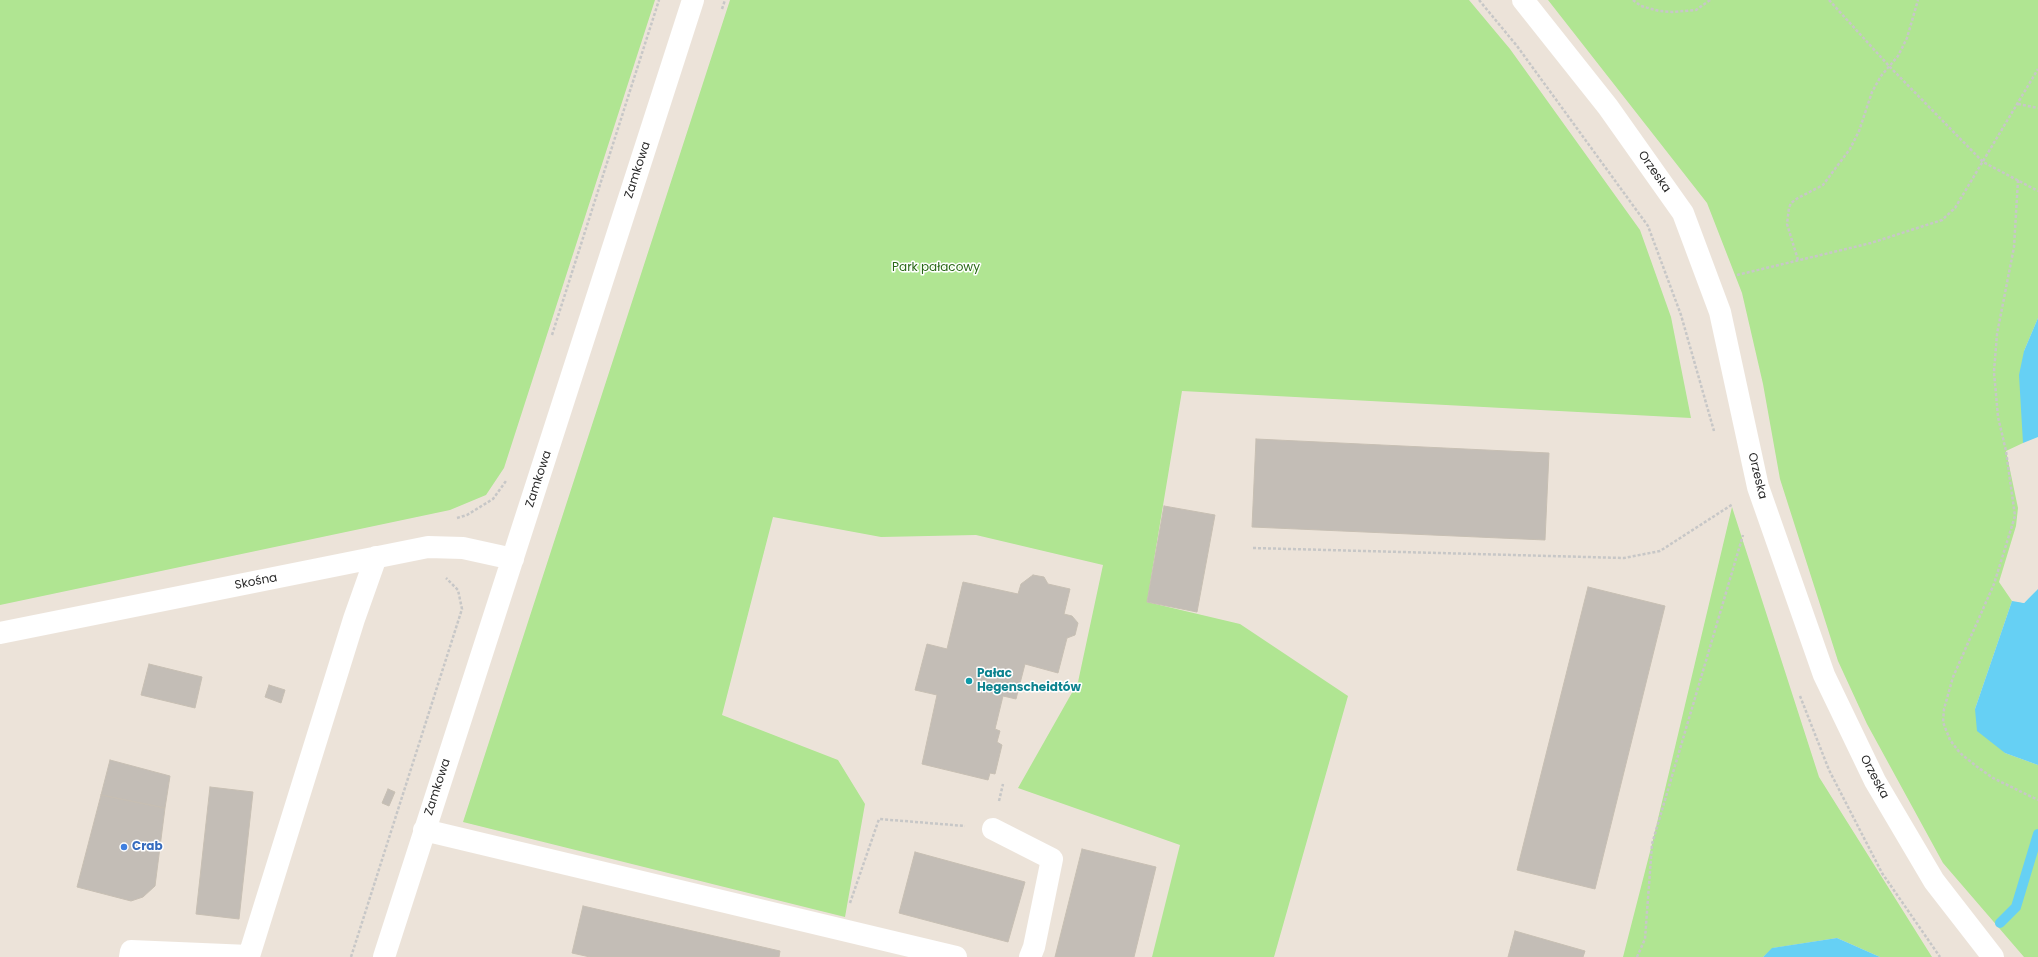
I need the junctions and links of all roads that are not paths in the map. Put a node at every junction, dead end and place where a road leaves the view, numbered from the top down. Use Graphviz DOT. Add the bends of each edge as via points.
graph roads {
  1 [pos="693,0"];
  2 [pos="1523,0"];
  3 [pos="376,557"];
  4 [pos="513,559"];
  5 [pos="0,633"];
  6 [pos="993,829"];
  7 [pos="424,830"];
  8 [pos="130,957"];
  9 [pos="384,957"];
  10 [pos="956,957"];
  11 [pos="1030,957"];
  12 [pos="1993,957"];
  1 -- 4 [label="street, Zamkowa"];
  2 -- 12 [label="street, Orzeska" via="1608,107 1683,213 1720,312 1758,487 1824,675 1875,781 1934,882"];
  3 -- 4 [label="street, Skośna" via="428,547 463,548"];
  3 -- 5 [label="street, Skośna"];
  3 -- 8 [label="street" via="354,619 250,956 131,951"];
  4 -- 7 [label="street, Zamkowa"];
  6 -- 11 [label="street" via="1052,859"];
  7 -- 9 [label="street, Zamkowa"];
  7 -- 10 [label="street"];
}
